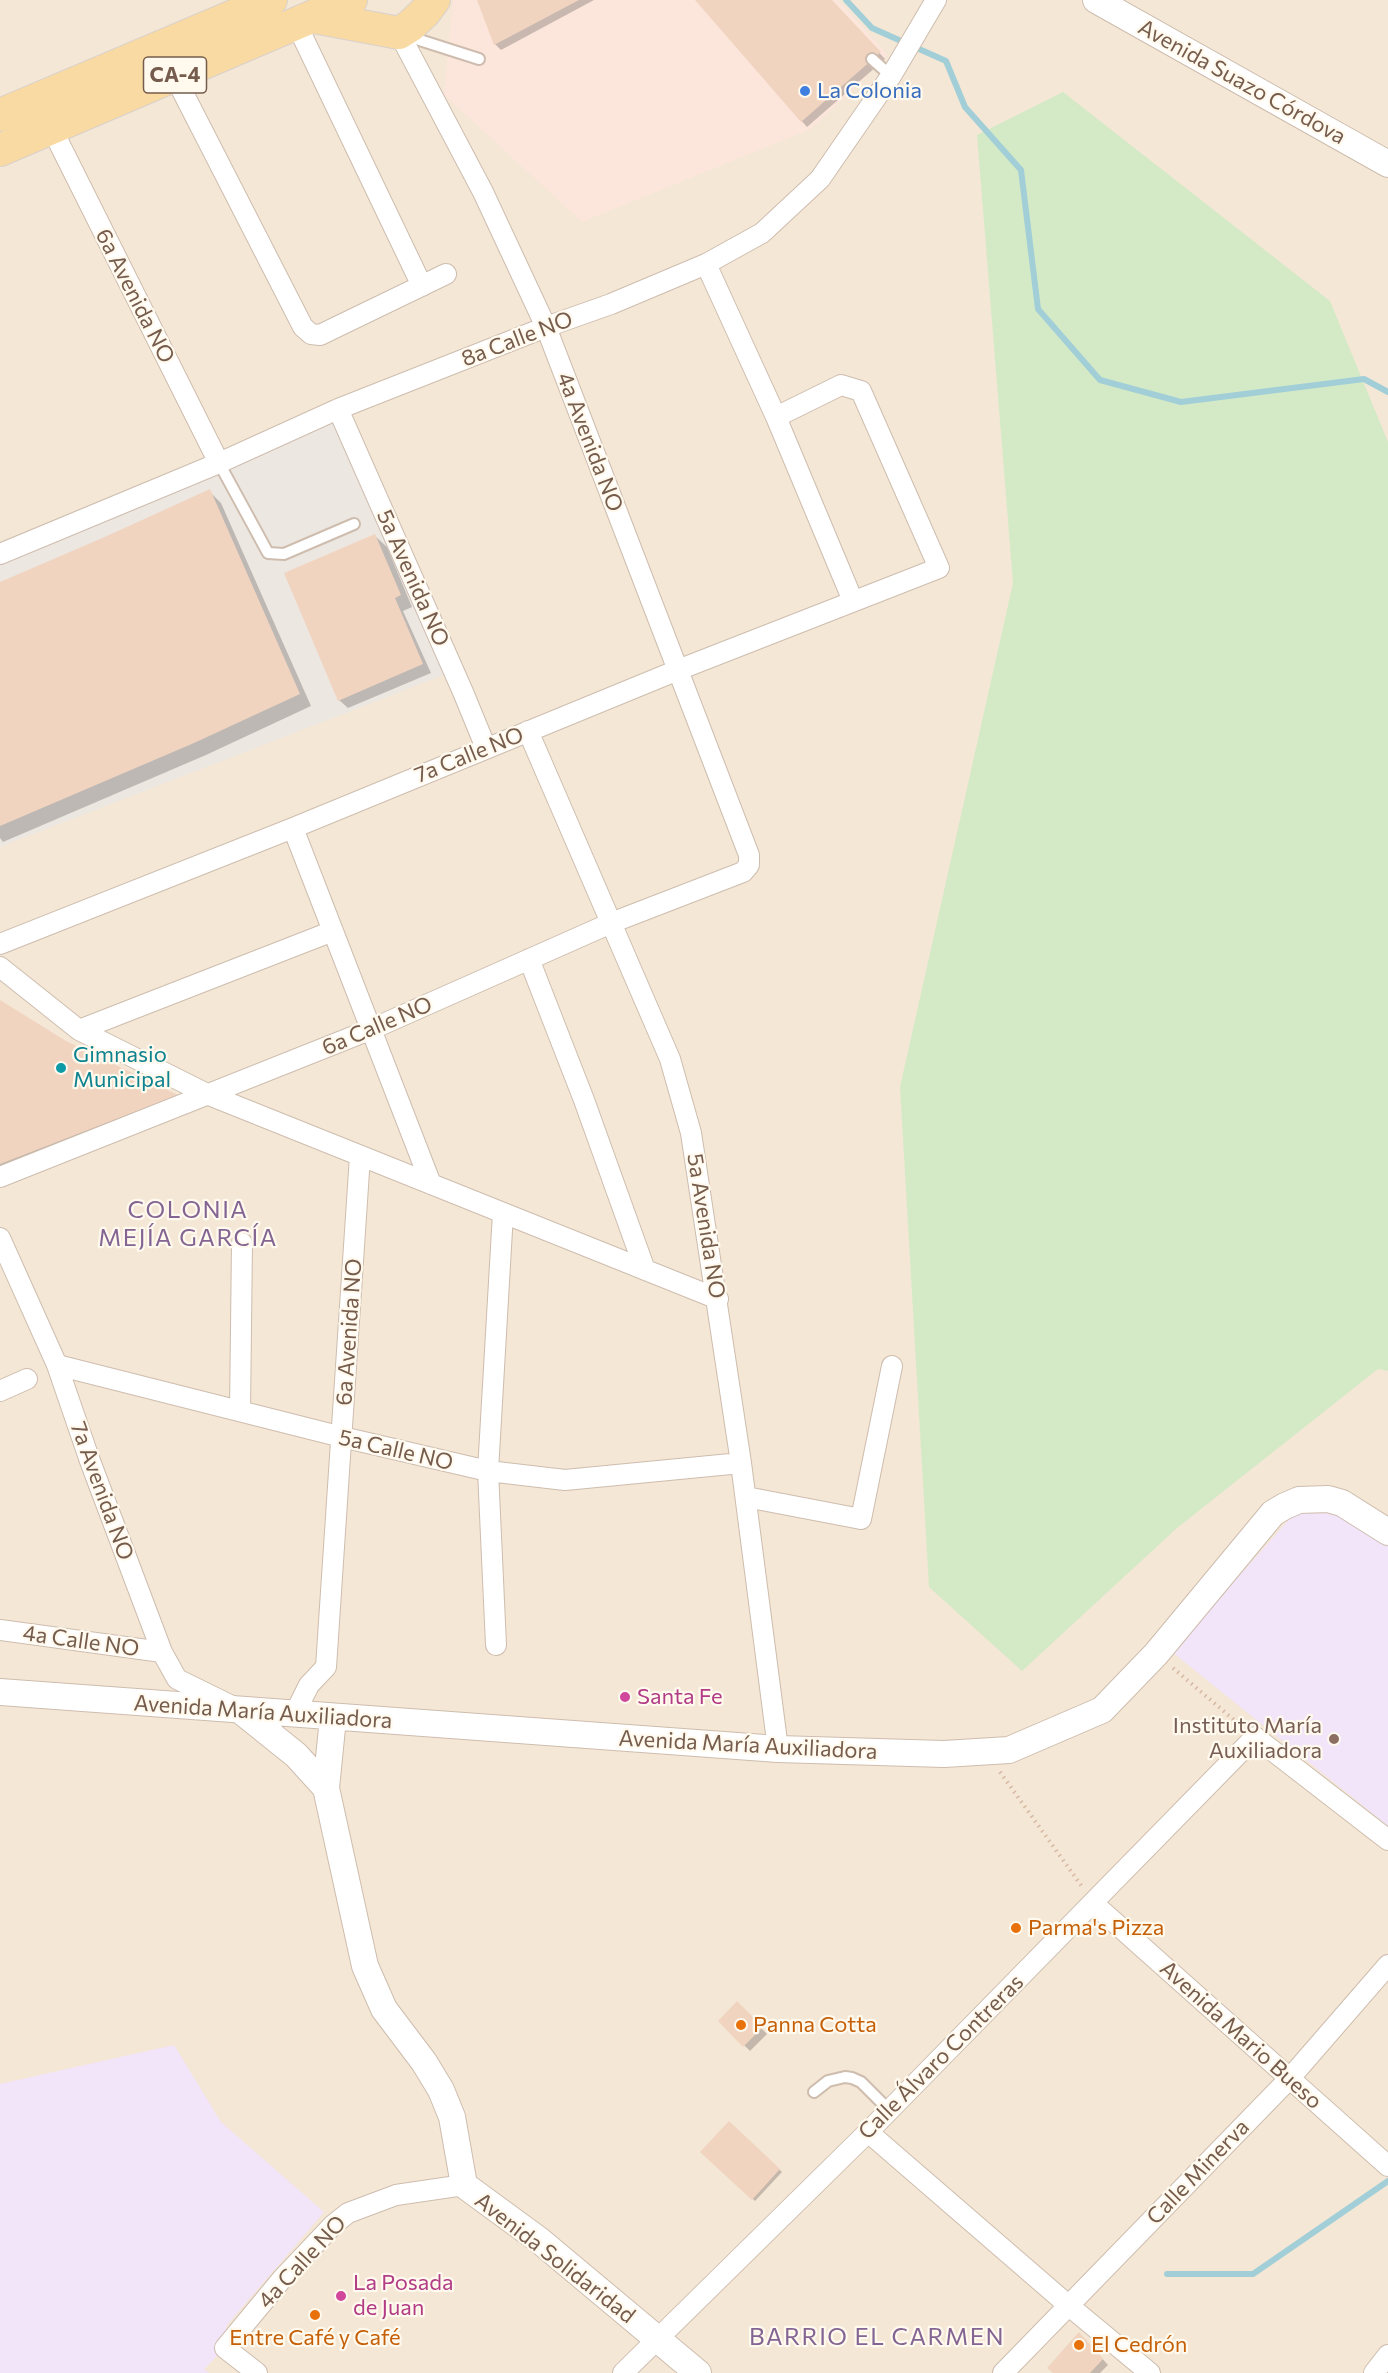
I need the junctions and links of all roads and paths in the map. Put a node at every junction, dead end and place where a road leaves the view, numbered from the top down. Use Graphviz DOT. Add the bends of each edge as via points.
graph roads {
  1 [pos="271,0"];
  2 [pos="351,0"];
  3 [pos="434,0"];
  4 [pos="936,0"];
  5 [pos="1096,0"];
  6 [pos="305,20"];
  7 [pos="399,33"];
  8 [pos="479,59"];
  9 [pos="872,59"];
  10 [pos="174,75"];
  11 [pos="891,76"];
  12 [pos="0,115"];
  13 [pos="52,129"];
  14 [pos="0,150"];
  15 [pos="1388,164"];
  16 [pos="706,264"];
  17 [pos="446,274"];
  18 [pos="422,286"];
  19 [pos="546,327"];
  20 [pos="338,409"];
  21 [pos="776,417"];
  22 [pos="219,463"];
  23 [pos="354,524"];
  24 [pos="0,554"];
  25 [pos="853,601"];
  26 [pos="678,670"];
  27 [pos="528,731"];
  28 [pos="486,748"];
  29 [pos="293,828"];
  30 [pos="749,865"];
  31 [pos="611,923"];
  32 [pos="333,931"];
  33 [pos="0,944"];
  34 [pos="529,959"];
  35 [pos="0,967"];
  36 [pos="372,1029"];
  37 [pos="79,1030"];
  38 [pos="209,1095"];
  39 [pos="360,1156"];
  40 [pos="0,1177"];
  41 [pos="431,1184"];
  42 [pos="503,1213"];
  43 [pos="0,1238"];
  44 [pos="242,1243"];
  45 [pos="645,1270"];
  46 [pos="717,1299"];
  47 [pos="57,1365"];
  48 [pos="892,1366"];
  49 [pos="27,1379"];
  50 [pos="0,1391"];
  51 [pos="240,1411"];
  52 [pos="342,1437"];
  53 [pos="741,1463"];
  54 [pos="488,1471"];
  55 [pos="746,1497"];
  56 [pos="1388,1532"];
  57 [pos="0,1630"];
  58 [pos="496,1645"];
  59 [pos="162,1652"];
  60 [pos="1156,1654"];
  61 [pos="0,1692"];
  62 [pos="239,1710"];
  63 [pos="295,1713"];
  64 [pos="333,1718"];
  65 [pos="1255,1737"];
  66 [pos="778,1749"];
  67 [pos="986,1751"];
  68 [pos="326,1788"];
  69 [pos="1388,1840"];
  70 [pos="1094,1904"];
  71 [pos="1388,1965"];
  72 [pos="1290,2078"];
  73 [pos="814,2092"];
  74 [pos="890,2110"];
  75 [pos="868,2132"];
  76 [pos="1387,2166"];
  77 [pos="464,2185"];
  78 [pos="1068,2305"];
  79 [pos="656,2338"];
  80 [pos="1388,2355"];
  81 [pos="257,2373"];
  82 [pos="623,2373"];
  83 [pos="698,2373"];
  84 [pos="1003,2373"];
  85 [pos="1150,2373"];
  86 [pos="1374,2373"];
  1 -- 12 [label="main road, CA-4"];
  2 -- 6 [label="main road, CA-4"];
  3 -- 7 [label="main road" via="426,12"];
  4 -- 11 [label="street, 8a Calle NO"];
  5 -- 15 [label="street, Avenida Suazo Córdova"];
  6 -- 7 [label="main road"];
  6 -- 10 [label="main road, CA-4"];
  6 -- 18 [label="street"];
  7 -- 8 [label="lane"];
  7 -- 19 [label="street, 4a Avenida NO" via="483,192"];
  9 -- 11 [label="lane"];
  10 -- 13 [label="main road, CA-4"];
  10 -- 18 [label="street" via="310,334 320,335"];
  11 -- 16 [label="street, 8a Calle NO" via="820,179 762,233"];
  13 -- 14 [label="main road, CA-4"];
  13 -- 22 [label="street, 6a Avenida NO"];
  16 -- 19 [label="street, 8a Calle NO"];
  16 -- 21 [label="street"];
  17 -- 18 [label="street"];
  19 -- 20 [label="street, 8a Calle NO"];
  19 -- 26 [label="street, 4a Avenida NO"];
  20 -- 22 [label="street, 8a Calle NO"];
  20 -- 28 [label="street, 5a Avenida NO"];
  21 -- 25 [label="street"];
  21 -- 25 [label="street, 7a Calle NO" via="841,386 861,392 939,568"];
  22 -- 23 [label="lane" via="268,553 284,554"];
  22 -- 24 [label="street, 8a Calle NO"];
  25 -- 26 [label="street, 7a Calle NO"];
  26 -- 27 [label="street, 7a Calle NO"];
  26 -- 30 [label="street, 4a Avenida NO" via="749,855"];
  27 -- 28 [label="street, 7a Calle NO"];
  27 -- 31 [label="street, 5a Avenida NO"];
  28 -- 29 [label="street, 7a Calle NO"];
  29 -- 32 [label="street"];
  29 -- 33 [label="street, 7a Calle NO"];
  30 -- 31 [label="street, 6a Calle NO" via="743,872"];
  31 -- 34 [label="street, 6a Calle NO"];
  31 -- 46 [label="street, 5a Avenida NO" via="673,1070 691,1133"];
  32 -- 36 [label="street"];
  32 -- 37 [label="street"];
  34 -- 36 [label="street, 6a Calle NO"];
  34 -- 45 [label="street"];
  35 -- 37 [label="street"];
  36 -- 38 [label="street, 6a Calle NO"];
  36 -- 41 [label="street"];
  37 -- 38 [label="street"];
  38 -- 39 [label="street"];
  38 -- 40 [label="street, 6a Calle NO"];
  39 -- 41 [label="street"];
  39 -- 52 [label="street, 6a Avenida NO"];
  41 -- 42 [label="street"];
  42 -- 45 [label="street"];
  42 -- 54 [label="street"];
  43 -- 47 [label="street, 7a Avenida NO"];
  44 -- 51 [label="street"];
  45 -- 46 [label="street"];
  46 -- 53 [label="street, 5a Avenida NO"];
  47 -- 51 [label="street, 5a Calle NO"];
  47 -- 59 [label="street, 7a Avenida NO"];
  48 -- 55 [label="street" via="861,1519"];
  49 -- 50 [label="street"];
  51 -- 52 [label="street, 5a Calle NO"];
  52 -- 54 [label="street, 5a Calle NO"];
  52 -- 63 [label="street, 6a Avenida NO" via="326,1667 309,1685"];
  53 -- 54 [label="street, 5a Calle NO" via="565,1480"];
  53 -- 55 [label="street, 5a Avenida NO"];
  54 -- 58 [label="street"];
  55 -- 66 [label="street, 5a Avenida NO"];
  56 -- 60 [label="street, Avenida María Auxiliadora" via="1342,1503 1328,1499 1314,1498 1285,1506 1273,1514"];
  57 -- 59 [label="street, 4a Calle NO"];
  59 -- 62 [label="street, 7a Avenida NO" via="177,1679"];
  60 -- 65 [label="path"];
  60 -- 67 [label="street, Avenida María Auxiliadora" via="1102,1710 1009,1750"];
  61 -- 62 [label="street, Avenida María Auxiliadora"];
  62 -- 63 [label="street, Avenida María Auxiliadora"];
  62 -- 68 [label="street, Avenida Solidaridad" via="296,1755"];
  63 -- 64 [label="street, Avenida María Auxiliadora"];
  64 -- 66 [label="street, Avenida María Auxiliadora"];
  64 -- 68 [label="street, Avenida Solidaridad"];
  65 -- 69 [label="street"];
  65 -- 70 [label="street, Calle Álvaro Contreras"];
  66 -- 67 [label="street, Avenida María Auxiliadora" via="944,1754"];
  67 -- 70 [label="path"];
  68 -- 77 [label="street, Avenida Solidaridad" via="365,1966 384,2009 441,2090 452,2117"];
  70 -- 72 [label="street, Avenida Mario Bueso"];
  70 -- 74 [label="street, Calle Álvaro Contreras"];
  71 -- 72 [label="street, Calle Minerva"];
  72 -- 76 [label="street, Avenida Mario Bueso"];
  72 -- 78 [label="street, Calle Minerva"];
  73 -- 74 [label="lane" via="828,2081 852,2078"];
  74 -- 75 [label="street, Calle Álvaro Contreras"];
  75 -- 78 [label="street"];
  75 -- 79 [label="street, Calle Álvaro Contreras"];
  77 -- 79 [label="street, Avenida Solidaridad" via="538,2240"];
  77 -- 81 [label="street, 4a Calle NO" via="396,2195 348,2213 333,2225 225,2348"];
  78 -- 84 [label="street, Calle Minerva"];
  78 -- 85 [label="street"];
  79 -- 82 [label="street, Calle Álvaro Contreras"];
  79 -- 83 [label="street, Avenida Solidaridad"];
  80 -- 86 [label="street"];
}
